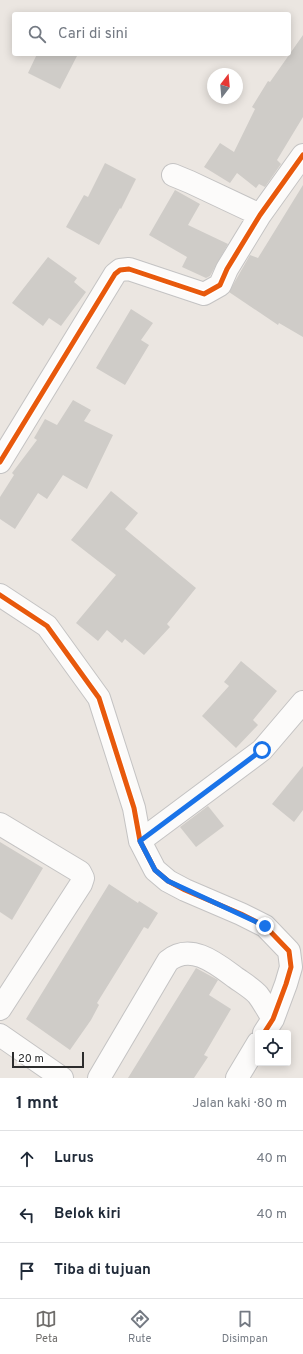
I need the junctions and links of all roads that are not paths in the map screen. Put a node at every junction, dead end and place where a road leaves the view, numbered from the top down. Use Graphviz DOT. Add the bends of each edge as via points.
graph roads {
  1 [pos="303,154"];
  2 [pos="173,175"];
  3 [pos="260,215"];
  4 [pos="0,462"];
  5 [pos="0,595"];
  6 [pos="303,702"];
  7 [pos="0,824"];
  8 [pos="140,841"];
  9 [pos="0,1009"];
  10 [pos="269,1026"];
  11 [pos="0,1035"];
  12 [pos="255,1048"];
  13 [pos="62,1078"];
  14 [pos="99,1078"];
  15 [pos="237,1078"];
  1 -- 3 [label="street"];
  2 -- 3 [label="street"];
  3 -- 4 [label="street" via="220,285 204,294 130,269 120,270 115,274"];
  5 -- 8 [label="street" via="46,626 99,698 134,808"];
  6 -- 8 [label="street" via="262,750"];
  7 -- 9 [label="street" via="80,872 83,878"];
  8 -- 10 [label="street" via="155,870 168,881 265,926 289,951 290,967"];
  10 -- 14 [label="street" via="258,994 213,962 195,954 175,955 168,961"];
  11 -- 13 [label="street"];
  12 -- 15 [label="street"];
}
